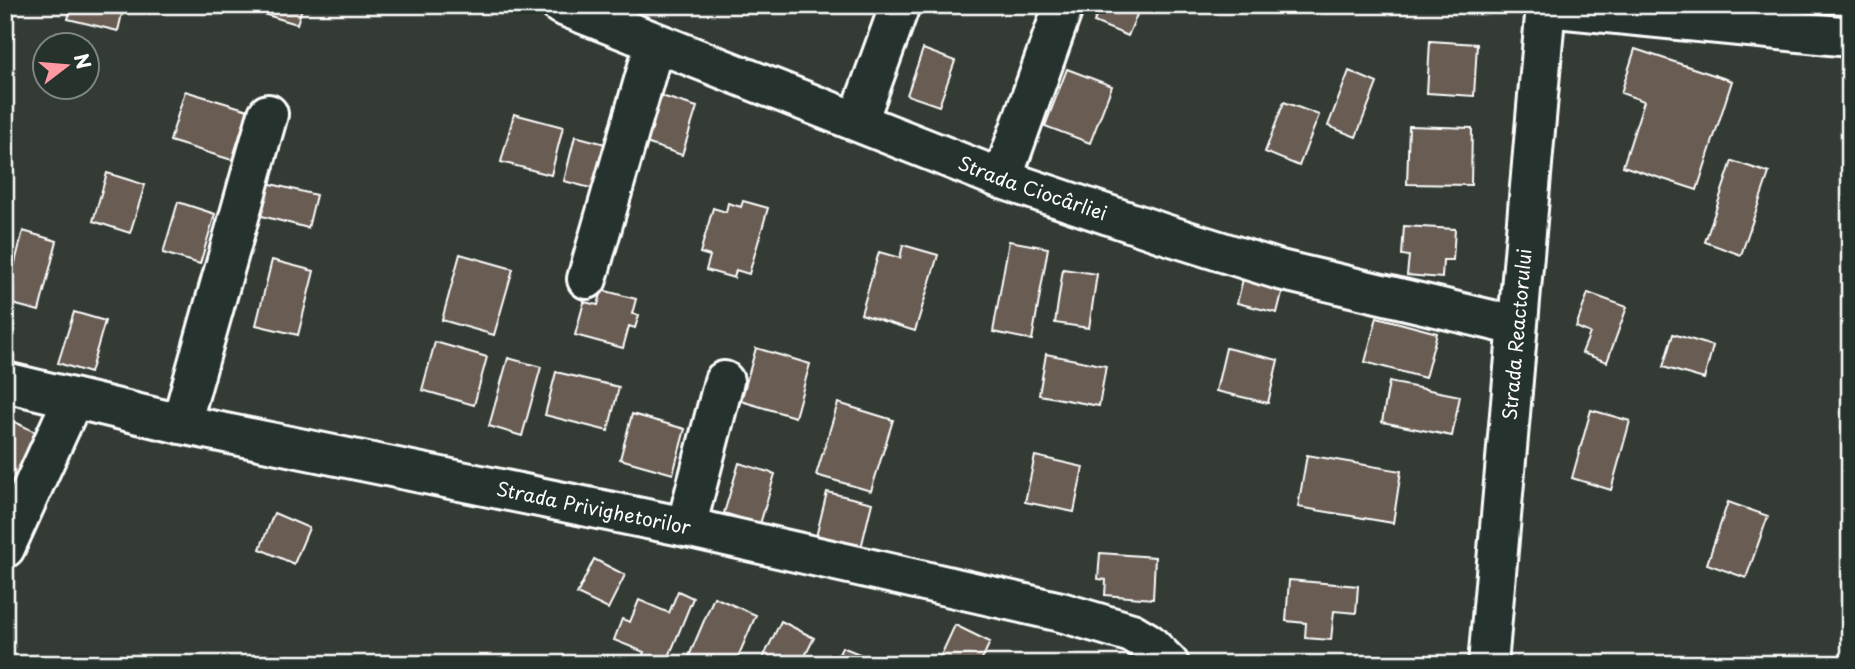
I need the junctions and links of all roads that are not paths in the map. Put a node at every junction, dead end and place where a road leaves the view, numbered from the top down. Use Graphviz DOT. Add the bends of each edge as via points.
graph roads {
  1 [pos="561,5"];
  2 [pos="900,5"];
  3 [pos="1064,5"];
  4 [pos="1546,6"];
  5 [pos="1801,19"];
  6 [pos="1850,37"];
  7 [pos="657,44"];
  8 [pos="268,114"];
  9 [pos="858,121"];
  10 [pos="1002,178"];
  11 [pos="587,279"];
  12 [pos="1517,326"];
  13 [pos="724,381"];
  14 [pos="5,382"];
  15 [pos="73,399"];
  16 [pos="181,424"];
  17 [pos="686,527"];
  18 [pos="5,548"];
  19 [pos="1168,664"];
  20 [pos="1488,664"];
  1 -- 7 [label="street, Strada Ciocârliei"];
  2 -- 9 [label="street"];
  3 -- 10 [label="street"];
  4 -- 5 [label="street"];
  4 -- 12 [label="street, Strada Reactorului"];
  5 -- 6 [label="street"];
  7 -- 9 [label="street, Strada Ciocârliei"];
  7 -- 11 [label="street"];
  8 -- 16 [label="street"];
  9 -- 10 [label="street, Strada Ciocârliei"];
  10 -- 12 [label="street, Strada Ciocârliei" via="1280,270"];
  12 -- 20 [label="street, Strada Reactorului"];
  13 -- 17 [label="street"];
  14 -- 15 [label="street, Strada Privighetorilor"];
  15 -- 16 [label="street, Strada Privighetorilor"];
  15 -- 18 [label="street"];
  16 -- 17 [label="street, Strada Privighetorilor"];
  17 -- 19 [label="street, Strada Privighetorilor" via="1118,628 1147,642"];
}
